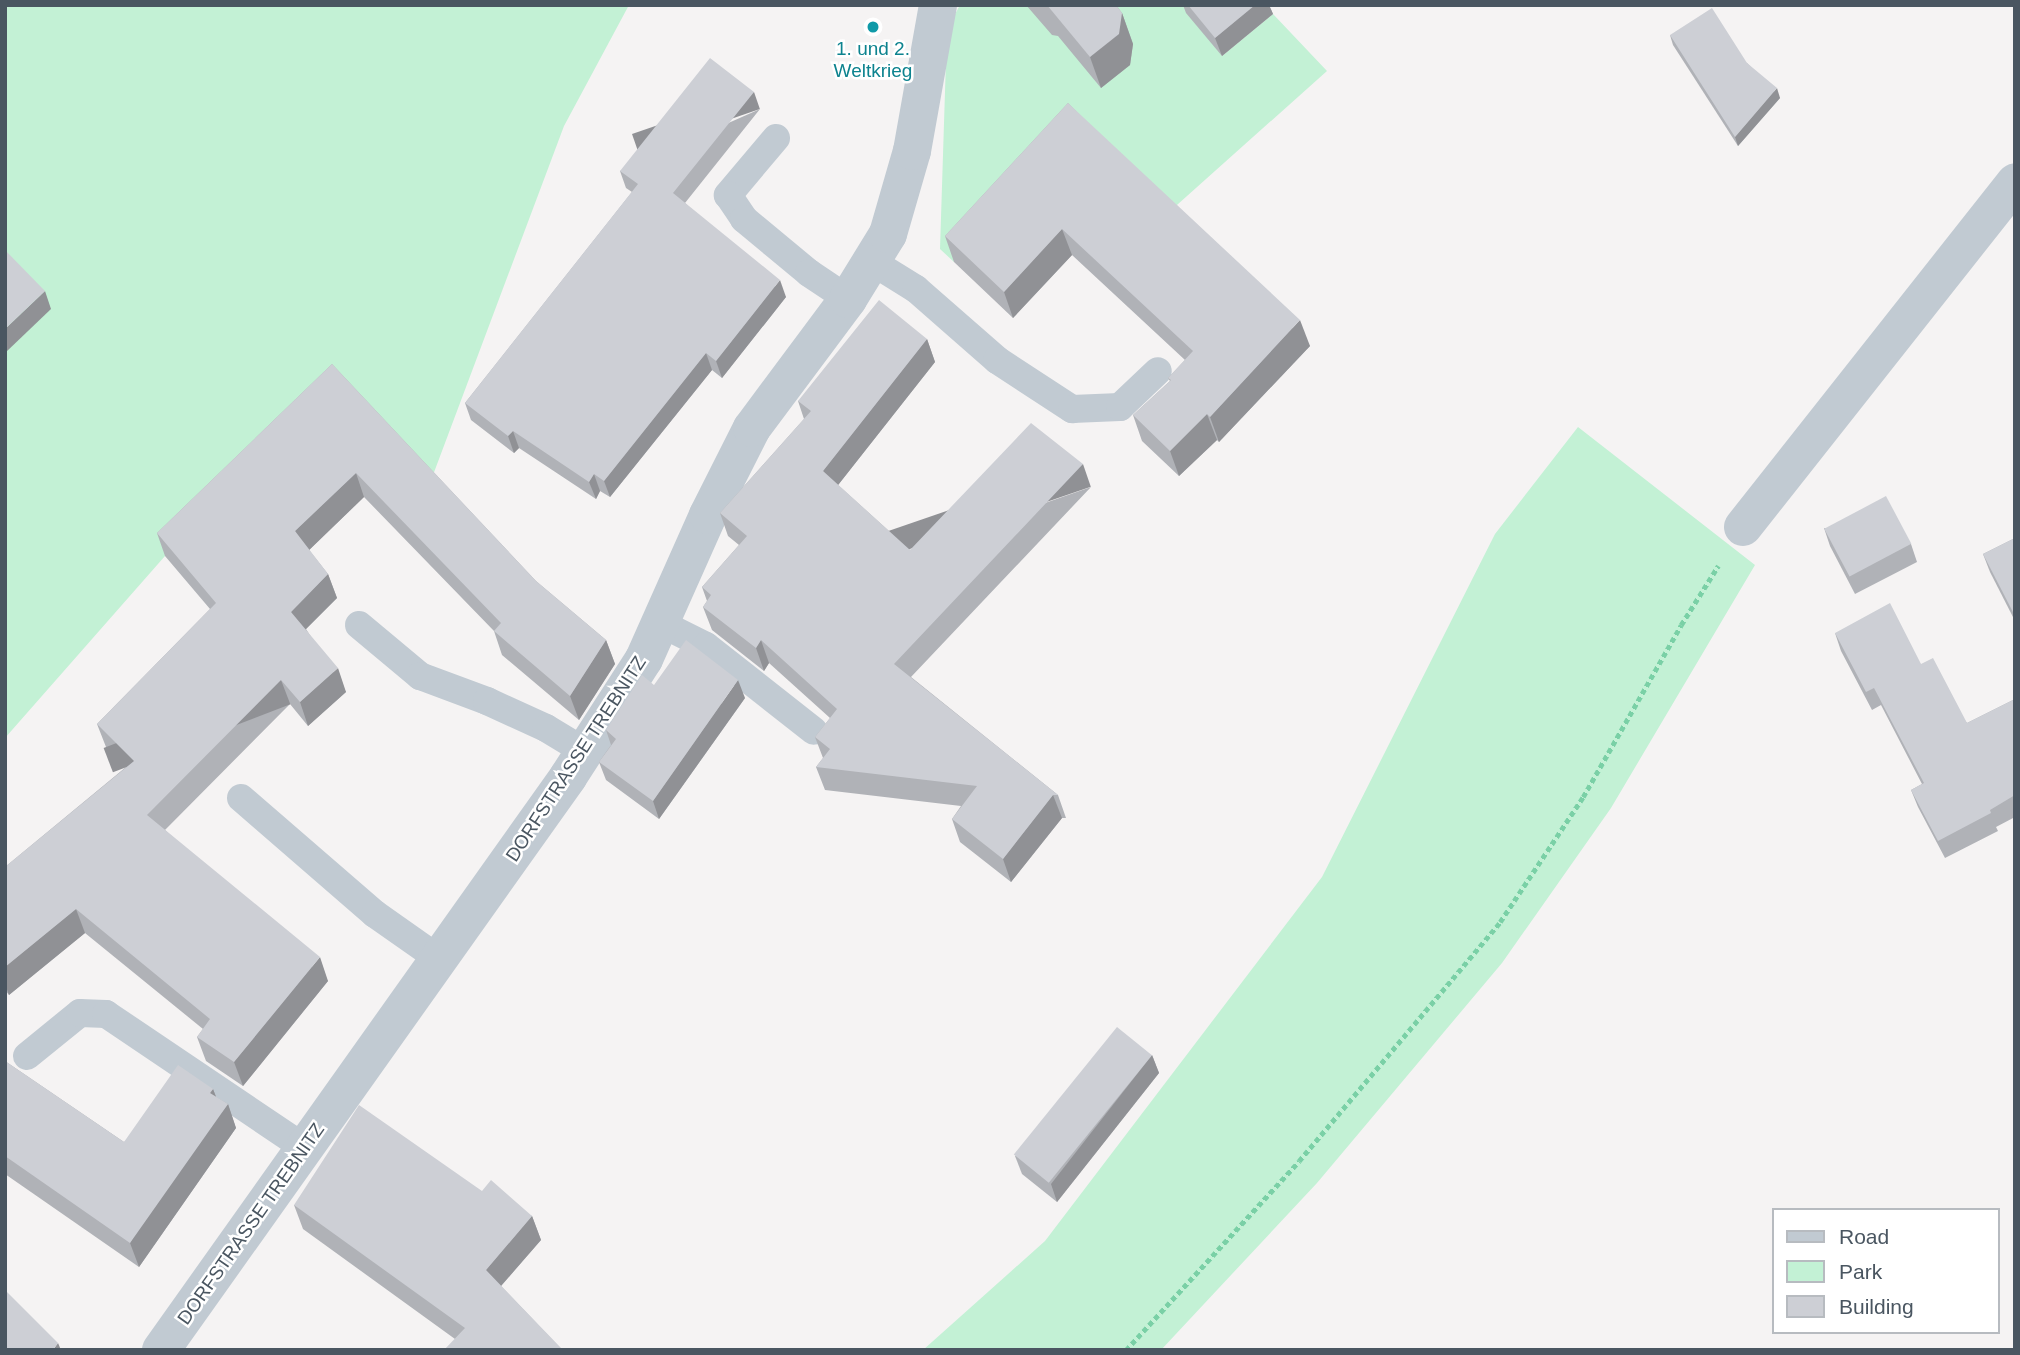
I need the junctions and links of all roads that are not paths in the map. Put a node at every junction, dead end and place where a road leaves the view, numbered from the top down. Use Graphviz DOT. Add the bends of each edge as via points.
graph roads {
  1 [pos="938,5"];
  2 [pos="775,138"];
  3 [pos="2015,182"];
  4 [pos="871,261"];
  5 [pos="848,299"];
  6 [pos="1158,371"];
  7 [pos="1743,527"];
  8 [pos="660,623"];
  9 [pos="359,625"];
  10 [pos="814,731"];
  11 [pos="584,751"];
  12 [pos="241,798"];
  13 [pos="439,959"];
  14 [pos="27,1056"];
  15 [pos="305,1148"];
  16 [pos="161,1350"];
  1 -- 4 [label="street, DORFSTRASSE TREBNITZ" via="912,151 888,234"];
  2 -- 5 [label="lane" via="728,195 744,219"];
  3 -- 7 [label="street"];
  4 -- 5 [label="street, DORFSTRASSE TREBNITZ"];
  4 -- 6 [label="lane" via="916,289 997,360 1072,409 1120,407"];
  5 -- 8 [label="street, DORFSTRASSE TREBNITZ" via="752,428"];
  8 -- 10 [label="lane" via="706,646"];
  8 -- 11 [label="street, DORFSTRASSE TREBNITZ" via="644,659"];
  9 -- 11 [label="lane" via="420,676 487,701"];
  11 -- 13 [label="street, DORFSTRASSE TREBNITZ"];
  12 -- 13 [label="lane" via="375,914"];
  13 -- 15 [label="street, DORFSTRASSE TREBNITZ"];
  14 -- 15 [label="lane" via="80,1013 106,1014"];
  15 -- 16 [label="street, DORFSTRASSE TREBNITZ"];
}
